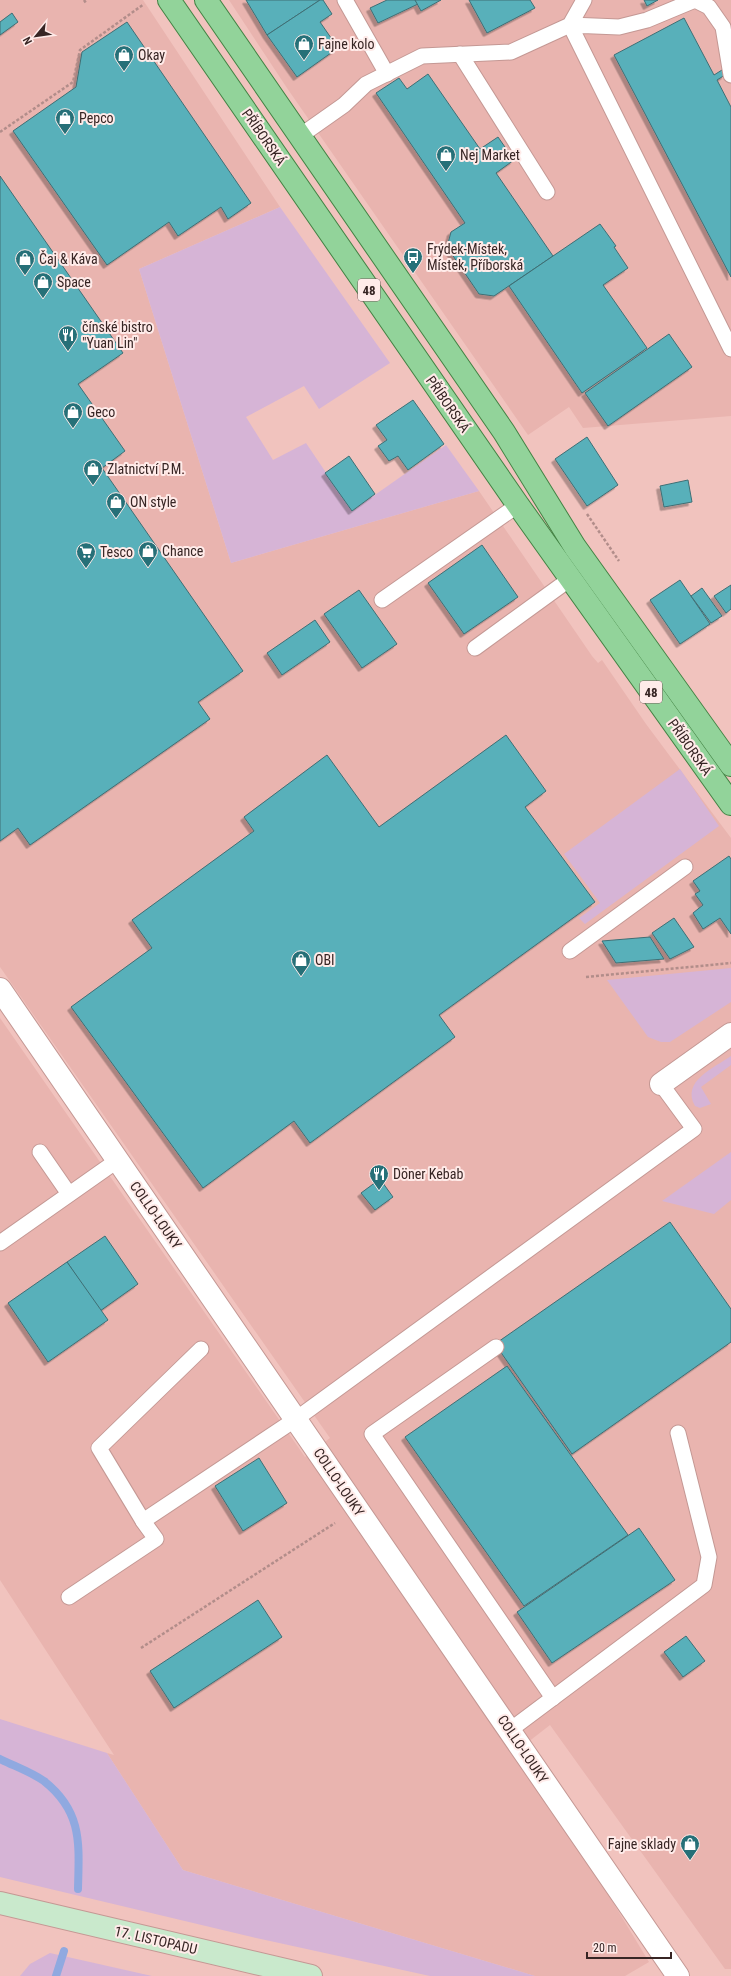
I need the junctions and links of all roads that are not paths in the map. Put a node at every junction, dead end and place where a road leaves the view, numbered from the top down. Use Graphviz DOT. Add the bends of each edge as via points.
graph roads {
  1 [pos="169,0"];
  2 [pos="206,0"];
  3 [pos="345,0"];
  4 [pos="584,0"];
  5 [pos="570,25"];
  6 [pos="460,54"];
  7 [pos="386,74"];
  8 [pos="731,75"];
  9 [pos="300,136"];
  10 [pos="547,192"];
  11 [pos="731,349"];
  12 [pos="518,505"];
  13 [pos="570,579"];
  14 [pos="382,600"];
  15 [pos="475,648"];
  16 [pos="731,766"];
  17 [pos="731,804"];
  18 [pos="685,867"];
  19 [pos="570,951"];
  20 [pos="0,988"];
  21 [pos="731,1034"];
  22 [pos="661,1084"];
  23 [pos="40,1152"];
  24 [pos="118,1160"];
  25 [pos="69,1194"];
  26 [pos="0,1243"];
  27 [pos="496,1347"];
  28 [pos="202,1348"];
  29 [pos="296,1418"];
  30 [pos="678,1433"];
  31 [pos="143,1521"];
  32 [pos="69,1597"];
  33 [pos="553,1698"];
  34 [pos="510,1730"];
  35 [pos="0,1903"];
  36 [pos="311,1976"];
  37 [pos="678,1976"];
  1 -- 12 [label="main road, PŘÍBORSKÁ / 48"];
  2 -- 9 [label="main road, PŘÍBORSKÁ / 48"];
  3 -- 7 [label="lane"];
  4 -- 5 [label="lane"];
  5 -- 6 [label="lane" via="511,52"];
  5 -- 8 [label="lane" via="619,27 646,20 695,0 709,7 723,27"];
  5 -- 11 [label="lane"];
  6 -- 7 [label="lane" via="422,56"];
  6 -- 10 [label="lane"];
  7 -- 9 [label="lane" via="366,84 344,105"];
  9 -- 16 [label="main road, PŘÍBORSKÁ / 48" via="504,432 575,547"];
  12 -- 13 [label="main road, PŘÍBORSKÁ / 48"];
  12 -- 14 [label="lane"];
  13 -- 15 [label="lane"];
  13 -- 17 [label="main road, PŘÍBORSKÁ / 48"];
  18 -- 19 [label="lane"];
  20 -- 24 [label="street, COLLO-LOUKY"];
  21 -- 22 [label="street"];
  22 -- 29 [label="lane" via="694,1130"];
  23 -- 25 [label="lane"];
  24 -- 25 [label="lane"];
  24 -- 29 [label="street, COLLO-LOUKY"];
  25 -- 26 [label="lane"];
  27 -- 33 [label="lane" via="372,1434"];
  28 -- 31 [label="lane" via="99,1448"];
  29 -- 31 [label="lane"];
  29 -- 34 [label="street, COLLO-LOUKY"];
  30 -- 33 [label="lane" via="709,1557 704,1585"];
  31 -- 32 [label="lane" via="156,1538"];
  33 -- 34 [label="lane"];
  34 -- 37 [label="street, COLLO-LOUKY"];
  35 -- 36 [label="main road, 17. LISTOPADU"];
}
